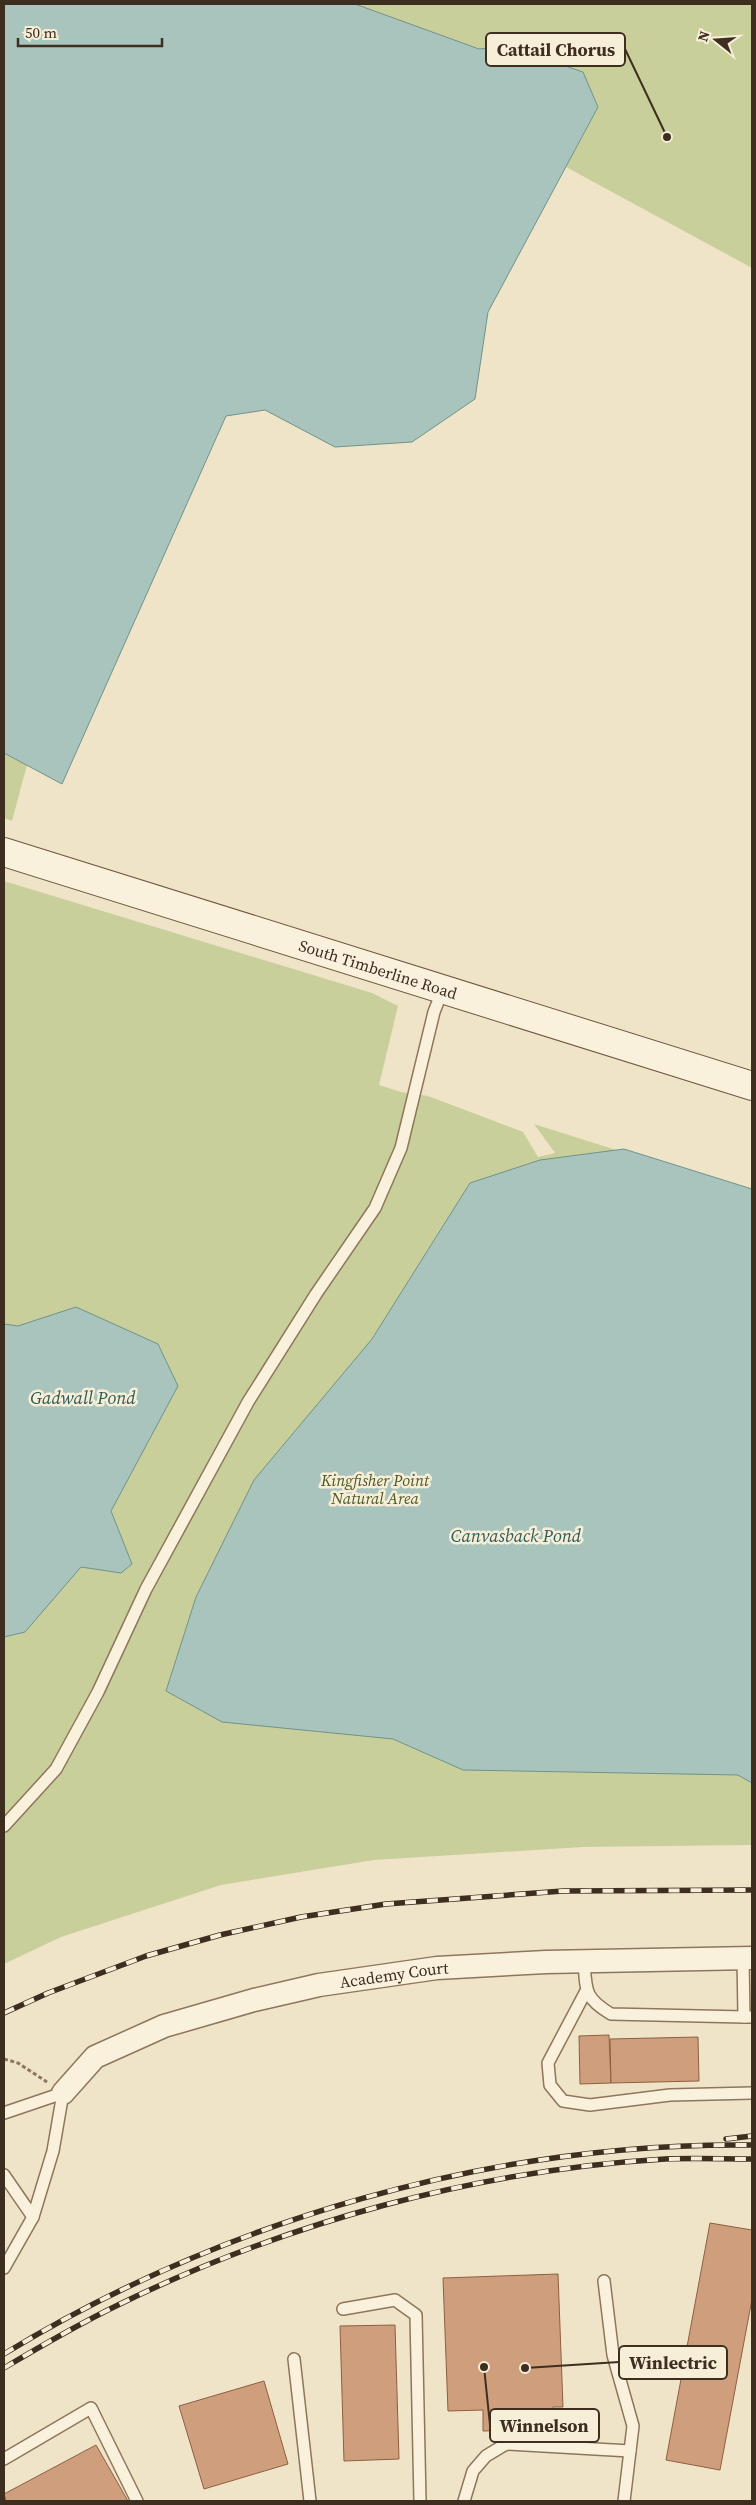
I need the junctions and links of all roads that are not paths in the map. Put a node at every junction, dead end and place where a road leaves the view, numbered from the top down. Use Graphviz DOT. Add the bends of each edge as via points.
graph roads {
  1 [pos="4,852"];
  2 [pos="444,988"];
  3 [pos="752,1086"];
  4 [pos="4,1826"];
  5 [pos="747,1958"];
  6 [pos="584,1961"];
  7 [pos="586,1991"];
  8 [pos="748,2017"];
  9 [pos="752,2092"];
  10 [pos="63,2093"];
  11 [pos="4,2113"];
  12 [pos="4,2175"];
  13 [pos="33,2217"];
  14 [pos="4,2268"];
  15 [pos="604,2281"];
  16 [pos="343,2309"];
  17 [pos="294,2359"];
  18 [pos="630,2451"];
  19 [pos="4,2459"];
  20 [pos="136,2501"];
  21 [pos="310,2501"];
  22 [pos="420,2501"];
  23 [pos="464,2501"];
  24 [pos="624,2501"];
  1 -- 2 [label="main road, South Timberline Road"];
  2 -- 3 [label="main road, South Timberline Road"];
  2 -- 4 [label="lane" via="434,1012 401,1148 375,1208 248,1402 146,1589 98,1692 56,1769"];
  5 -- 6 [label="street, Academy Court"];
  5 -- 8 [label="lane"];
  6 -- 7 [label="lane"];
  6 -- 10 [label="street, Academy Court" via="437,1968 319,1985 254,2000 164,2026 95,2057"];
  7 -- 8 [label="lane" via="599,2007 611,2014"];
  7 -- 9 [label="lane" via="548,2064 550,2084 563,2101 590,2105 670,2095"];
  10 -- 11 [label="lane"];
  10 -- 13 [label="lane" via="53,2151"];
  12 -- 13 [label="lane"];
  13 -- 14 [label="lane"];
  15 -- 18 [label="lane" via="613,2356 633,2426"];
  16 -- 22 [label="lane" via="395,2300 416,2315"];
  17 -- 21 [label="lane"];
  18 -- 23 [label="lane" via="506,2444 486,2456 474,2471"];
  18 -- 24 [label="lane"];
  19 -- 20 [label="lane" via="91,2408"];
}
